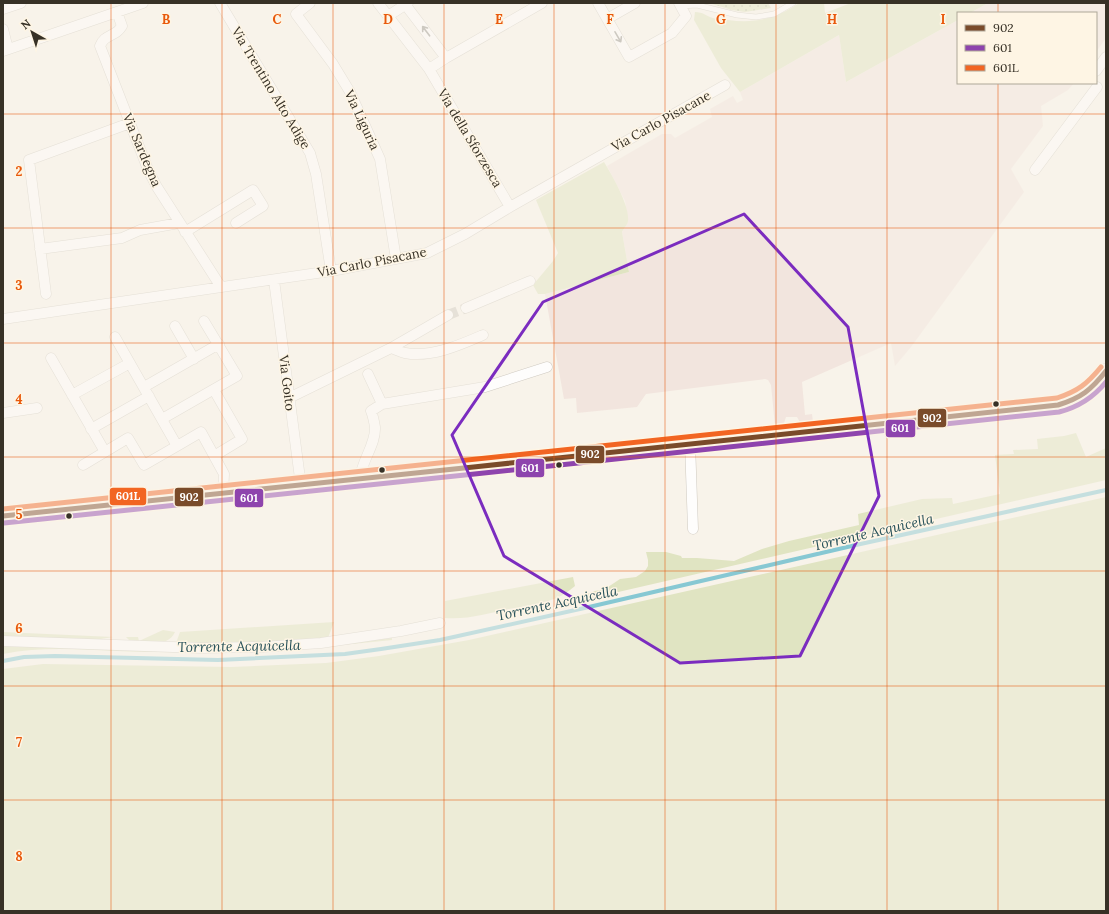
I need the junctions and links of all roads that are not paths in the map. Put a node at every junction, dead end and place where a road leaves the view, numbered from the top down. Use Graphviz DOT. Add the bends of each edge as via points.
graph roads {
  1 [pos="21,3"];
  2 [pos="143,3"];
  3 [pos="220,3"];
  4 [pos="310,3"];
  5 [pos="378,3"];
  6 [pos="406,3"];
  7 [pos="542,3"];
  8 [pos="598,3"];
  9 [pos="635,3"];
  10 [pos="793,3"];
  11 [pos="679,4"];
  12 [pos="3,9"];
  13 [pos="117,12"];
  14 [pos="388,16"];
  15 [pos="607,19"];
  16 [pos="3,29"];
  17 [pos="6,50"];
  18 [pos="1106,57"];
  19 [pos="446,58"];
  20 [pos="429,69"];
  21 [pos="1097,69"];
  22 [pos="726,85"];
  23 [pos="1100,87"];
  24 [pos="130,123"];
  25 [pos="1035,170"];
  26 [pos="510,207"];
  27 [pos="179,223"];
  28 [pos="236,223"];
  29 [pos="185,232"];
  30 [pos="40,249"];
  31 [pos="396,259"];
  32 [pos="331,271"];
  33 [pos="274,280"];
  34 [pos="530,281"];
  35 [pos="221,287"];
  36 [pos="46,294"];
  37 [pos="466,308"];
  38 [pos="448,315"];
  39 [pos="3,319"];
  40 [pos="204,321"];
  41 [pos="176,326"];
  42 [pos="483,335"];
  43 [pos="115,337"];
  44 [pos="219,344"];
  45 [pos="391,348"];
  46 [pos="51,358"];
  47 [pos="194,359"];
  48 [pos="130,363"];
  49 [pos="547,367"];
  50 [pos="1106,371"];
  51 [pos="368,374"];
  52 [pos="214,390"];
  53 [pos="146,392"];
  54 [pos="72,396"];
  55 [pos="289,398"];
  56 [pos="382,404"];
  57 [pos="37,408"];
  58 [pos="3,413"];
  59 [pos="162,420"];
  60 [pos="91,429"];
  61 [pos="690,443"];
  62 [pos="177,446"];
  63 [pos="105,452"];
  64 [pos="214,456"];
  65 [pos="83,465"];
  66 [pos="360,480"];
  67 [pos="301,486"];
  68 [pos="223,494"];
  69 [pos="3,516"];
  70 [pos="693,529"];
  71 [pos="440,622"];
  72 [pos="3,641"];
  1 -- 12 [label="street"];
  2 -- 13 [label="street"];
  3 -- 32 [label="street, Via Trentino Alto Adige" via="310,153 316,174"];
  4 -- 31 [label="street, Via Liguria" via="296,14 350,92 380,159"];
  5 -- 14 [label="street"];
  6 -- 14 [label="street"];
  19 -- 6 [label="street, one-way"];
  7 -- 19 [label="street"];
  8 -- 15 [label="street"];
  9 -- 15 [label="street"];
  10 -- 11 [label="lane" via="774,14 756,17 737,16"];
  15 -- 11 [label="street, one-way" via="629,57 672,33 686,16"];
  13 -- 17 [label="street"];
  13 -- 24 [label="street, Via Sardegna" via="122,26 116,33 107,36 100,46"];
  14 -- 20 [label="street, Via della Sforzesca"];
  16 -- 17 [label="street"];
  18 -- 21 [label="street"];
  19 -- 20 [label="street"];
  20 -- 26 [label="street, Via della Sforzesca"];
  22 -- 26 [label="street, Via Carlo Pisacane"];
  23 -- 25 [label="street"];
  24 -- 27 [label="street, Via Sardegna" via="156,187"];
  24 -- 30 [label="street" via="28,160"];
  26 -- 31 [label="street, Via Carlo Pisacane" via="427,253"];
  27 -- 29 [label="street, Via Sardegna"];
  27 -- 30 [label="street" via="140,230 122,238"];
  28 -- 29 [label="street" via="263,206 253,190"];
  29 -- 35 [label="street, Via Sardegna"];
  30 -- 36 [label="street"];
  31 -- 32 [label="street, Via Carlo Pisacane"];
  32 -- 33 [label="street, Via Carlo Pisacane"];
  33 -- 35 [label="street, Via Carlo Pisacane"];
  33 -- 55 [label="street, Via Goito"];
  34 -- 37 [label="street"];
  35 -- 39 [label="street, Via Carlo Pisacane"];
  38 -- 45 [label="street"];
  40 -- 44 [label="street"];
  41 -- 47 [label="street"];
  42 -- 45 [label="street" via="458,346 432,352 404,353"];
  43 -- 48 [label="street"];
  44 -- 47 [label="street"];
  44 -- 52 [label="street" via="237,376"];
  45 -- 55 [label="street"];
  46 -- 54 [label="street"];
  47 -- 53 [label="street"];
  48 -- 53 [label="street"];
  48 -- 54 [label="street"];
  49 -- 56 [label="street" via="485,387"];
  50 -- 61 [label="main road" via="1083,396 1058,405"];
  51 -- 56 [label="street"];
  52 -- 59 [label="street"];
  52 -- 64 [label="street" via="242,439"];
  53 -- 59 [label="street"];
  53 -- 60 [label="street"];
  54 -- 60 [label="street"];
  55 -- 67 [label="street, Via Goito"];
  56 -- 66 [label="street" via="372,410 375,427 372,445 360,473"];
  57 -- 58 [label="street"];
  59 -- 62 [label="street"];
  60 -- 63 [label="street"];
  61 -- 66 [label="main road"];
  61 -- 70 [label="street"];
  62 -- 63 [label="street" via="144,465 128,438"];
  62 -- 64 [label="street" via="200,432"];
  63 -- 65 [label="street"];
  64 -- 68 [label="street" via="224,474"];
  66 -- 67 [label="main road"];
  67 -- 68 [label="main road"];
  68 -- 69 [label="main road"];
  71 -- 72 [label="street" via="401,631 321,643 262,647"];
}
